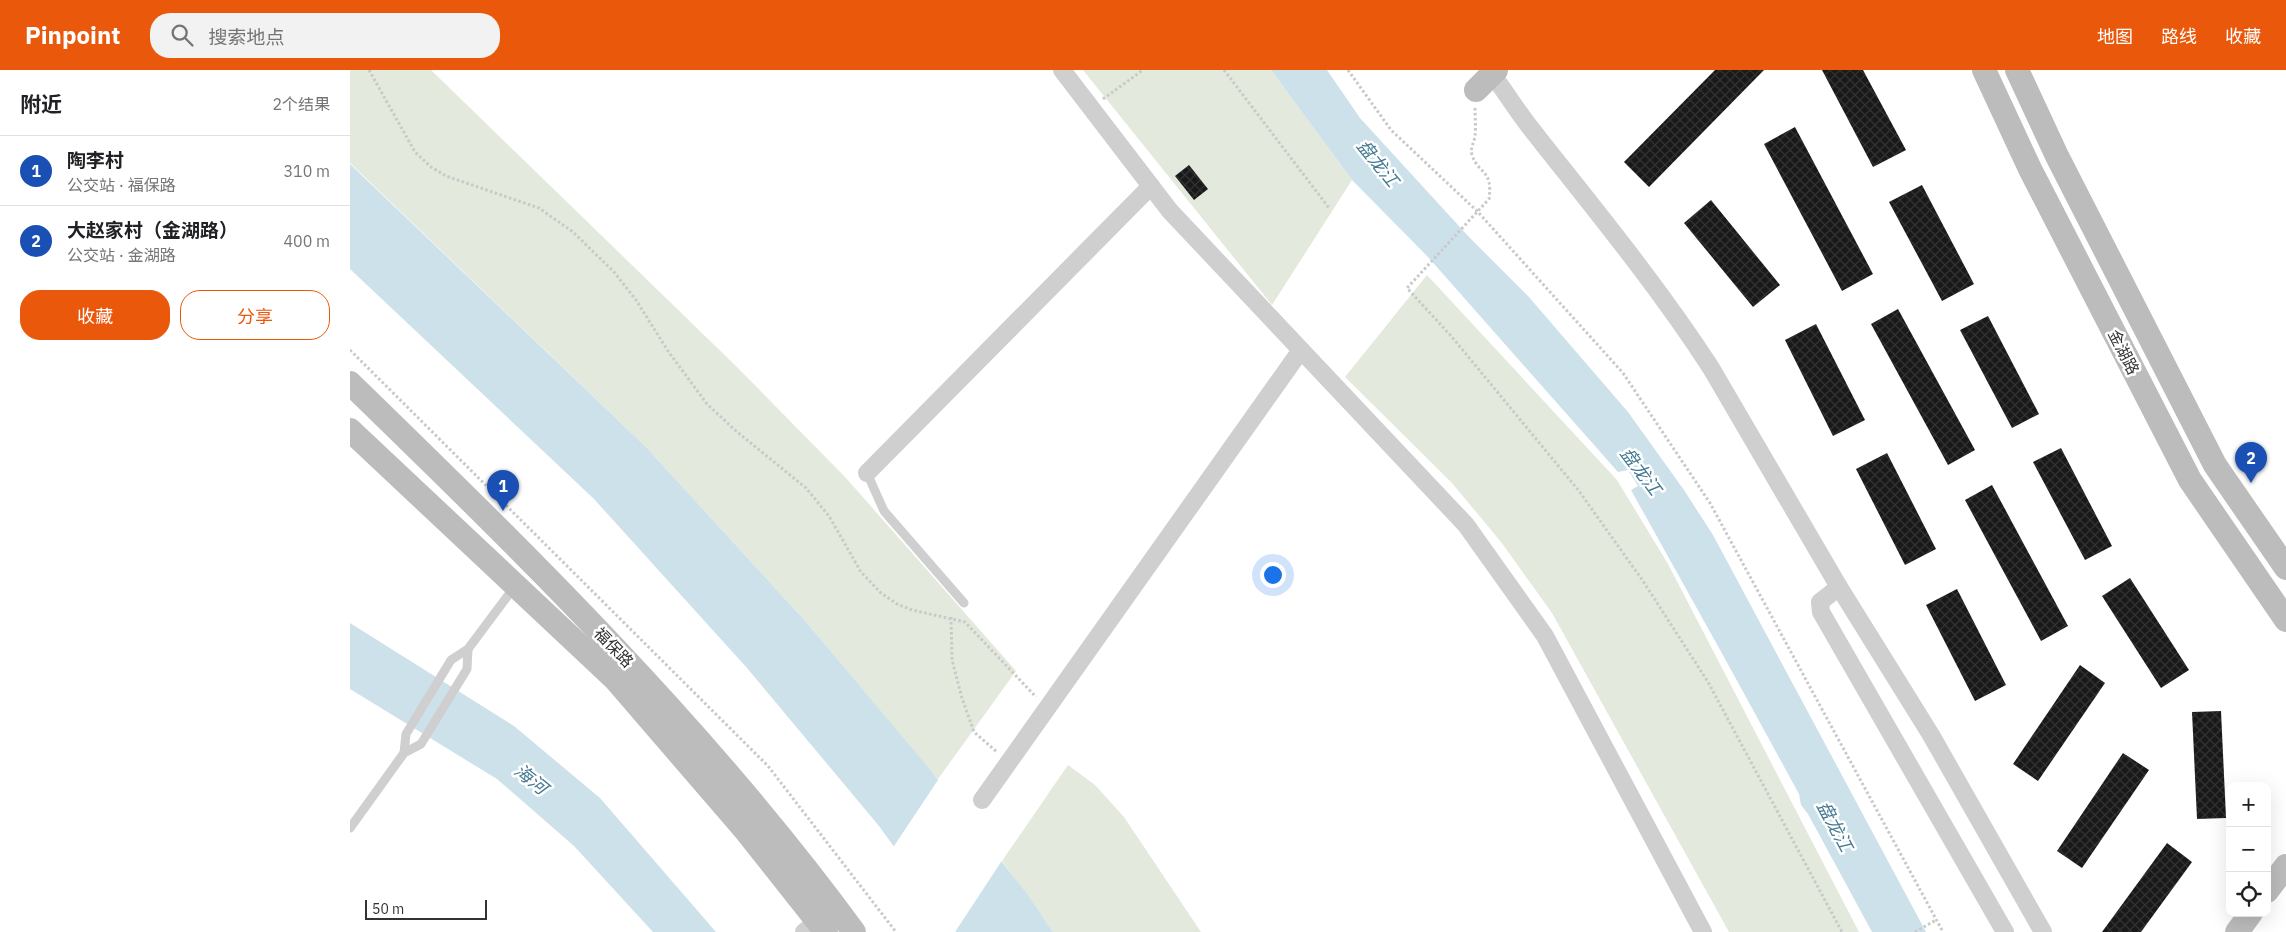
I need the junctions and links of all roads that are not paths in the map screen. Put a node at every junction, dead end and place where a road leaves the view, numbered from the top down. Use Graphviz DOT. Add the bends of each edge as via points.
graph roads {
  1 [pos="1062,70"];
  2 [pos="1984,70"];
  3 [pos="2017,70"];
  4 [pos="1487,75"];
  5 [pos="1151,186"];
  6 [pos="1301,350"];
  7 [pos="350,383"];
  8 [pos="350,430"];
  9 [pos="867,473"];
  10 [pos="2286,568"];
  11 [pos="516,585"];
  12 [pos="1839,587"];
  13 [pos="964,603"];
  14 [pos="2286,620"];
  15 [pos="468,649"];
  16 [pos="404,753"];
  17 [pos="982,800"];
  18 [pos="350,828"];
  19 [pos="2286,866"];
  20 [pos="2271,886"];
  21 [pos="2248,917"];
  22 [pos="816,928"];
  23 [pos="854,932"];
  24 [pos="1703,932"];
  25 [pos="2005,932"];
  26 [pos="2043,932"];
  27 [pos="2237,932"];
  1 -- 5 [label="street"];
  2 -- 14 [label="main road, 金湖路" via="2030,169 2190,480"];
  3 -- 10 [label="main road, 金湖路" via="2057,156 2215,464"];
  4 -- 12 [label="street" via="1615,234 1688,334"];
  5 -- 6 [label="street" via="1170,211"];
  5 -- 9 [label="street"];
  6 -- 17 [label="street"];
  6 -- 24 [label="street" via="1466,525 1512,588 1545,636"];
  7 -- 23 [label="main road, 福保路" via="631,663 818,882"];
  8 -- 11 [label="main road, 福保路"];
  9 -- 13 [label="lane" via="884,511"];
  11 -- 15 [label="lane"];
  11 -- 22 [label="main road, 福保路" via="615,679 746,831"];
  12 -- 25 [label="street" via="1820,602 1821,612"];
  12 -- 26 [label="street" via="1931,735"];
  15 -- 16 [label="lane" via="451,660 446,668 406,734"];
  15 -- 16 [label="lane" via="466,669 421,744"];
  16 -- 18 [label="lane"];
  19 -- 20 [label="main road"];
  21 -- 27 [label="main road"];
}
